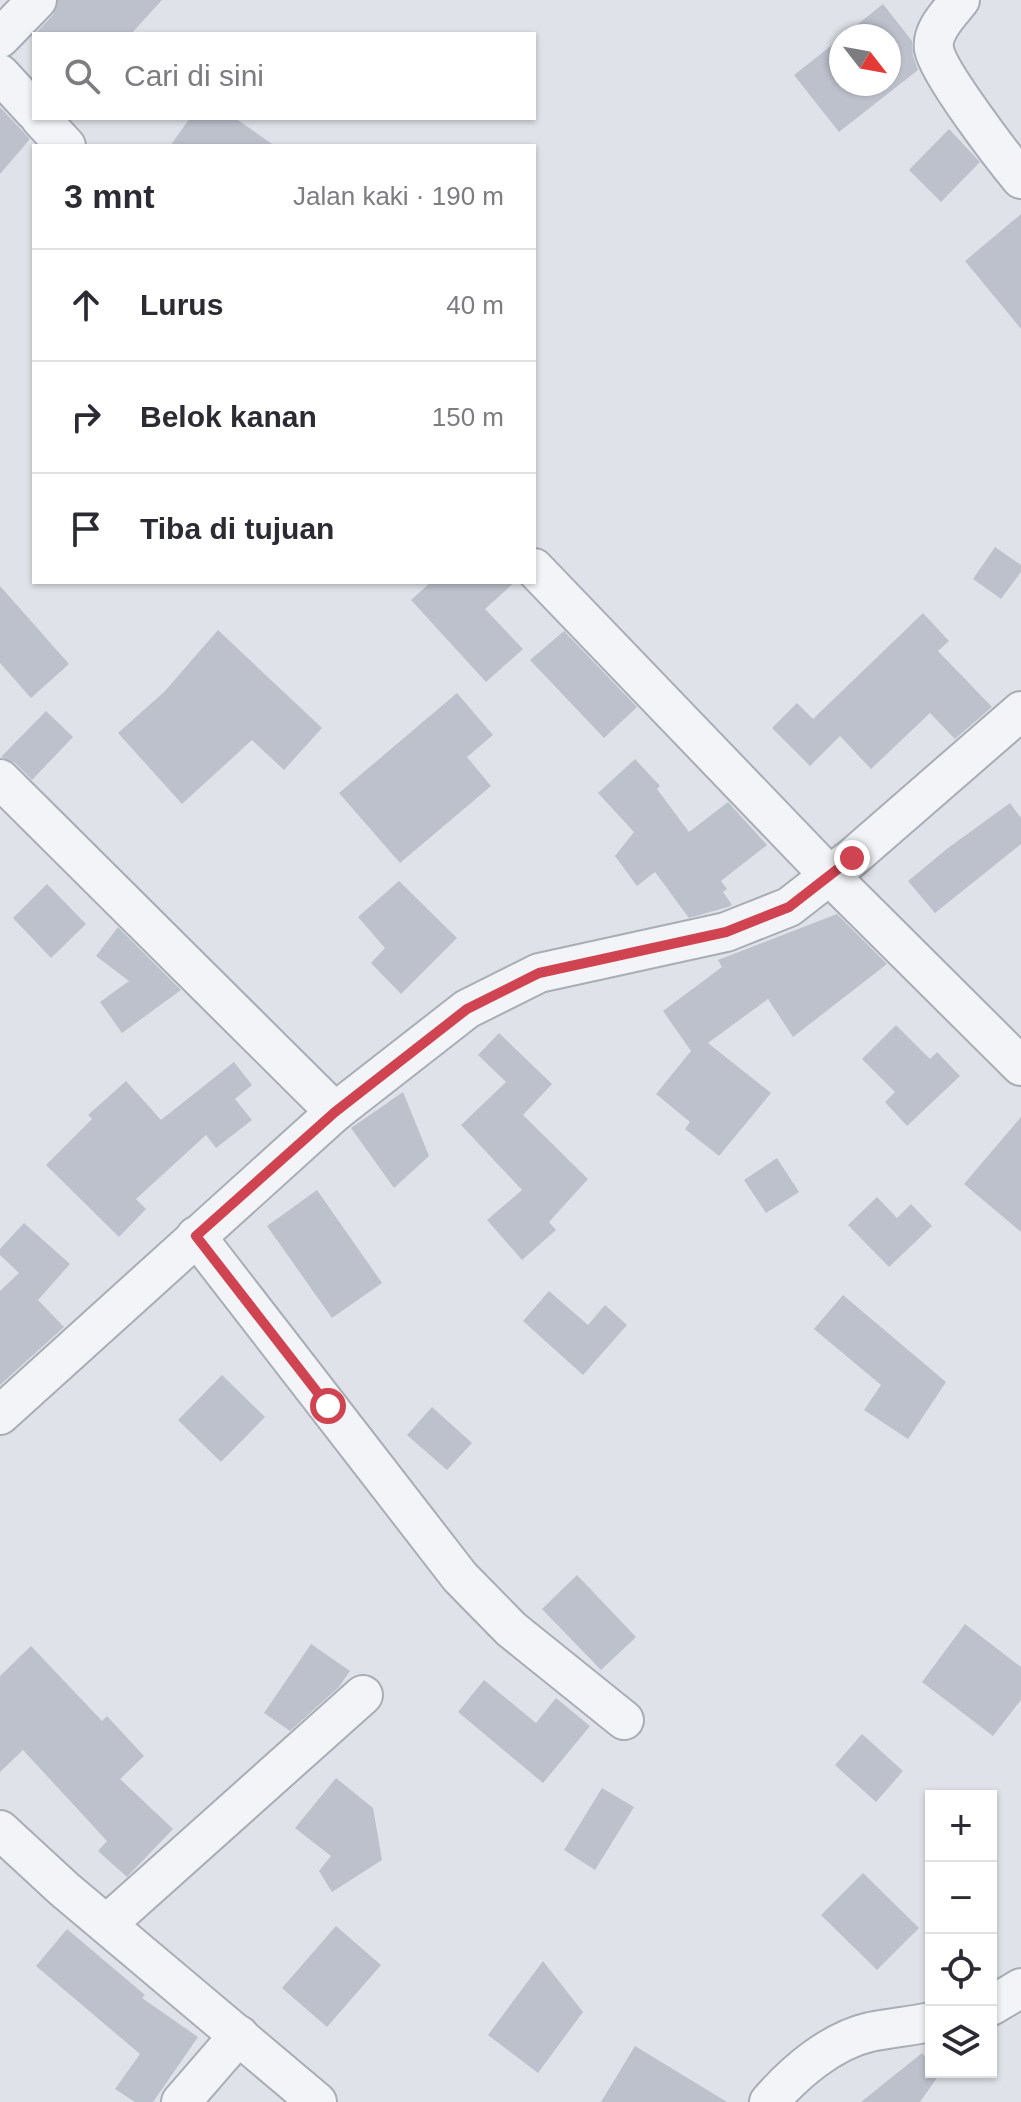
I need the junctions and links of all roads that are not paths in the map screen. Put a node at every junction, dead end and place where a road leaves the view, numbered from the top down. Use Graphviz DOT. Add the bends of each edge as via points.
graph roads {
  1 [pos="37,0"];
  2 [pos="960,0"];
  3 [pos="0,38"];
  4 [pos="0,74"];
  5 [pos="32,109"];
  6 [pos="42,120"];
  7 [pos="64,144"];
  8 [pos="1021,179"];
  9 [pos="536,570"];
  10 [pos="1021,711"];
  11 [pos="4,790"];
  12 [pos="829,875"];
  13 [pos="1021,1066"];
  14 [pos="335,1112"];
  15 [pos="196,1236"];
  16 [pos="0,1415"];
  17 [pos="363,1695"];
  18 [pos="624,1720"];
  19 [pos="0,1830"];
  20 [pos="107,1924"];
  21 [pos="1021,1988"];
  22 [pos="997,2002"];
  23 [pos="925,2023"];
  24 [pos="239,2035"];
  25 [pos="181,2102"];
  26 [pos="317,2102"];
  27 [pos="769,2102"];
  1 -- 3 [label="street"];
  2 -- 8 [label="street" via="936,33 934,49"];
  4 -- 5 [label="street"];
  6 -- 7 [label="street"];
  9 -- 12 [label="street"];
  10 -- 12 [label="street"];
  11 -- 14 [label="street"];
  12 -- 13 [label="street"];
  12 -- 14 [label="street" via="789,907 726,932 539,973 467,1009"];
  14 -- 15 [label="street"];
  15 -- 16 [label="street"];
  15 -- 18 [label="street" via="460,1577 511,1629"];
  17 -- 20 [label="street"];
  19 -- 20 [label="street"];
  20 -- 24 [label="street"];
  21 -- 22 [label="street"];
  23 -- 27 [label="street" via="867,2033 835,2045"];
  24 -- 25 [label="street"];
  24 -- 26 [label="street"];
}
